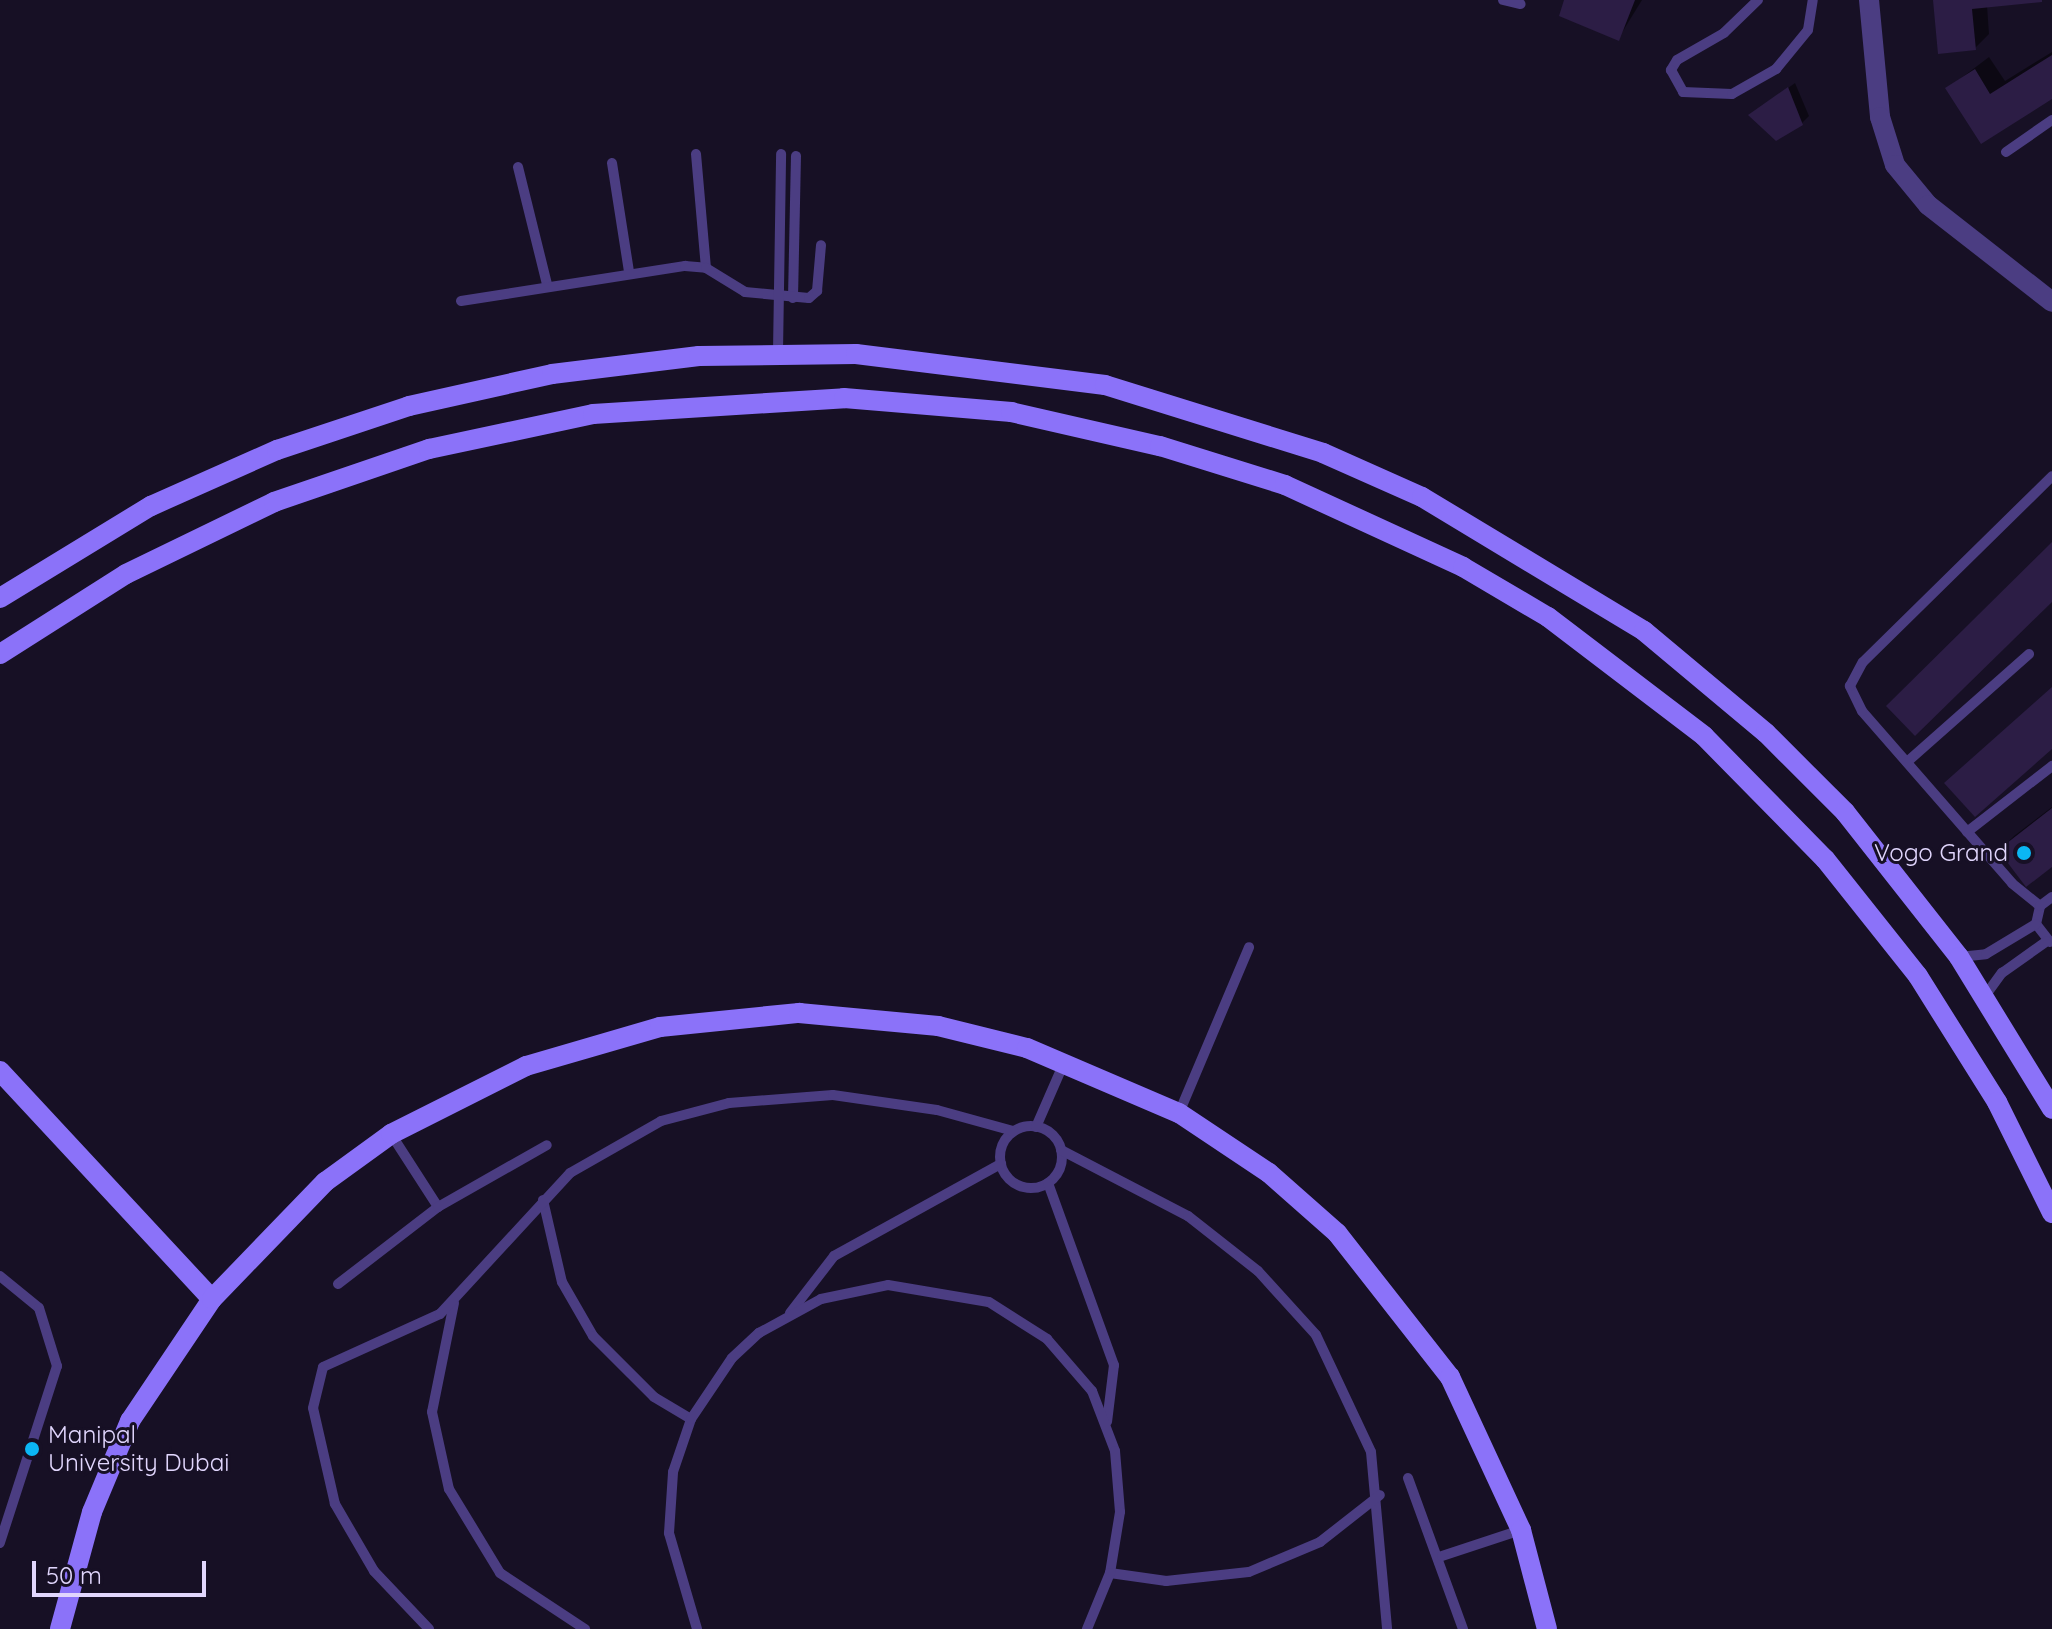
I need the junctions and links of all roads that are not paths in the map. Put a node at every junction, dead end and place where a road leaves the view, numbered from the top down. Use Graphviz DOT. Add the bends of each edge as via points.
graph roads {
  1 [pos="1503,0"];
  2 [pos="1758,0"];
  3 [pos="1813,0"];
  4 [pos="1869,0"];
  5 [pos="1521,4"];
  6 [pos="2052,120"];
  7 [pos="2006,152"];
  8 [pos="696,154"];
  9 [pos="781,154"];
  10 [pos="796,156"];
  11 [pos="612,163"];
  12 [pos="518,167"];
  13 [pos="821,245"];
  14 [pos="706,268"];
  15 [pos="629,272"];
  16 [pos="547,284"];
  17 [pos="779,298"];
  18 [pos="793,298"];
  19 [pos="461,301"];
  20 [pos="2052,302"];
  21 [pos="778,352"];
  22 [pos="2052,476"];
  23 [pos="0,598"];
  24 [pos="0,654"];
  25 [pos="2029,654"];
  26 [pos="1907,762"];
  27 [pos="2052,766"];
  28 [pos="1967,832"];
  29 [pos="2052,897"];
  30 [pos="2040,906"];
  31 [pos="2036,924"];
  32 [pos="2050,942"];
  33 [pos="1249,947"];
  34 [pos="1959,957"];
  35 [pos="1985,996"];
  36 [pos="1065,1061"];
  37 [pos="0,1071"];
  38 [pos="2052,1109"];
  39 [pos="1179,1113"];
  40 [pos="1036,1127"];
  41 [pos="1013,1131"];
  42 [pos="391,1134"];
  43 [pos="547,1145"];
  44 [pos="1061,1150"];
  45 [pos="1001,1164"];
  46 [pos="1048,1183"];
  47 [pos="543,1200"];
  48 [pos="438,1207"];
  49 [pos="2052,1213"];
  50 [pos="0,1276"];
  51 [pos="338,1284"];
  52 [pos="212,1299"];
  53 [pos="455,1301"];
  54 [pos="790,1313"];
  55 [pos="691,1419"];
  56 [pos="1107,1422"];
  57 [pos="1408,1478"];
  58 [pos="1380,1495"];
  59 [pos="1521,1530"];
  60 [pos="0,1543"];
  61 [pos="1442,1556"];
  62 [pos="1110,1573"];
  63 [pos="60,1629"];
  64 [pos="429,1629"];
  65 [pos="585,1629"];
  66 [pos="697,1629"];
  67 [pos="1087,1629"];
  68 [pos="1387,1629"];
  69 [pos="1463,1629"];
  70 [pos="1547,1629"];
  1 -- 5 [label="lane"];
  2 -- 3 [label="lane" via="1724,33 1677,60 1671,70 1683,92 1732,94 1765,76 1808,30"];
  4 -- 20 [label="street" via="1880,117 1895,165 1928,205"];
  6 -- 7 [label="lane"];
  8 -- 14 [label="lane"];
  9 -- 17 [label="lane"];
  10 -- 18 [label="lane"];
  11 -- 15 [label="lane"];
  12 -- 16 [label="lane"];
  13 -- 18 [label="lane" via="817,291"];
  14 -- 15 [label="lane"];
  14 -- 17 [label="lane" via="745,292"];
  15 -- 16 [label="lane"];
  16 -- 19 [label="lane"];
  17 -- 18 [label="lane"];
  17 -- 21 [label="lane"];
  21 -- 23 [label="street" via="552,374 342,426 151,506"];
  21 -- 34 [label="street" via="940,359 1105,385 1323,453 1422,497 1573,581 1712,685 1845,812"];
  22 -- 26 [label="lane" via="1854,672 1853,700"];
  24 -- 49 [label="street" via="126,574 274,502 429,449 593,414 844,398 1011,412 1160,446 1285,485 1463,567 1548,617 1704,736 1825,859 1918,976 1997,1102"];
  25 -- 26 [label="lane"];
  26 -- 28 [label="lane"];
  27 -- 28 [label="lane"];
  28 -- 30 [label="lane"];
  29 -- 30 [label="lane"];
  30 -- 31 [label="lane"];
  31 -- 32 [label="lane"];
  31 -- 34 [label="lane" via="1986,954"];
  32 -- 35 [label="lane" via="2002,973"];
  33 -- 39 [label="lane"];
  34 -- 35 [label="street"];
  35 -- 38 [label="street"];
  36 -- 39 [label="street"];
  36 -- 40 [label="lane"];
  36 -- 42 [label="street" via="938,1026 869,1016 729,1016 553,1057"];
  37 -- 52 [label="street"];
  39 -- 59 [label="street" via="1269,1173 1398,1302 1450,1377"];
  40 -- 41 [label="lane"];
  40 -- 44 [label="lane"];
  41 -- 45 [label="lane"];
  41 -- 47 [label="lane" via="868,1098 740,1101 629,1134"];
  42 -- 48 [label="lane"];
  42 -- 52 [label="street" via="281,1221"];
  43 -- 48 [label="lane"];
  44 -- 46 [label="lane" via="1060,1169"];
  44 -- 58 [label="lane" via="1188,1216 1289,1301 1339,1372"];
  45 -- 46 [label="lane" via="1019,1186"];
  45 -- 54 [label="lane" via="834,1256"];
  46 -- 56 [label="lane" via="1114,1365"];
  47 -- 53 [label="lane"];
  47 -- 55 [label="lane" via="562,1282 593,1336 654,1397"];
  48 -- 51 [label="lane"];
  50 -- 60 [label="lane" via="39,1308 57,1366"];
  52 -- 63 [label="street" via="130,1421 92,1512"];
  53 -- 64 [label="lane" via="410,1332 334,1358 312,1393 326,1474 352,1539"];
  53 -- 65 [label="lane" via="432,1412 449,1489 500,1573"];
  54 -- 55 [label="lane" via="732,1358"];
  54 -- 56 [label="lane" via="888,1285 989,1302 1055,1347"];
  55 -- 66 [label="lane" via="673,1472 669,1533"];
  56 -- 62 [label="lane" via="1120,1482"];
  57 -- 61 [label="lane"];
  58 -- 62 [label="lane" via="1320,1542 1249,1572 1166,1581"];
  58 -- 68 [label="lane"];
  59 -- 61 [label="lane"];
  59 -- 70 [label="street"];
  61 -- 69 [label="lane"];
  62 -- 67 [label="lane"];
}
